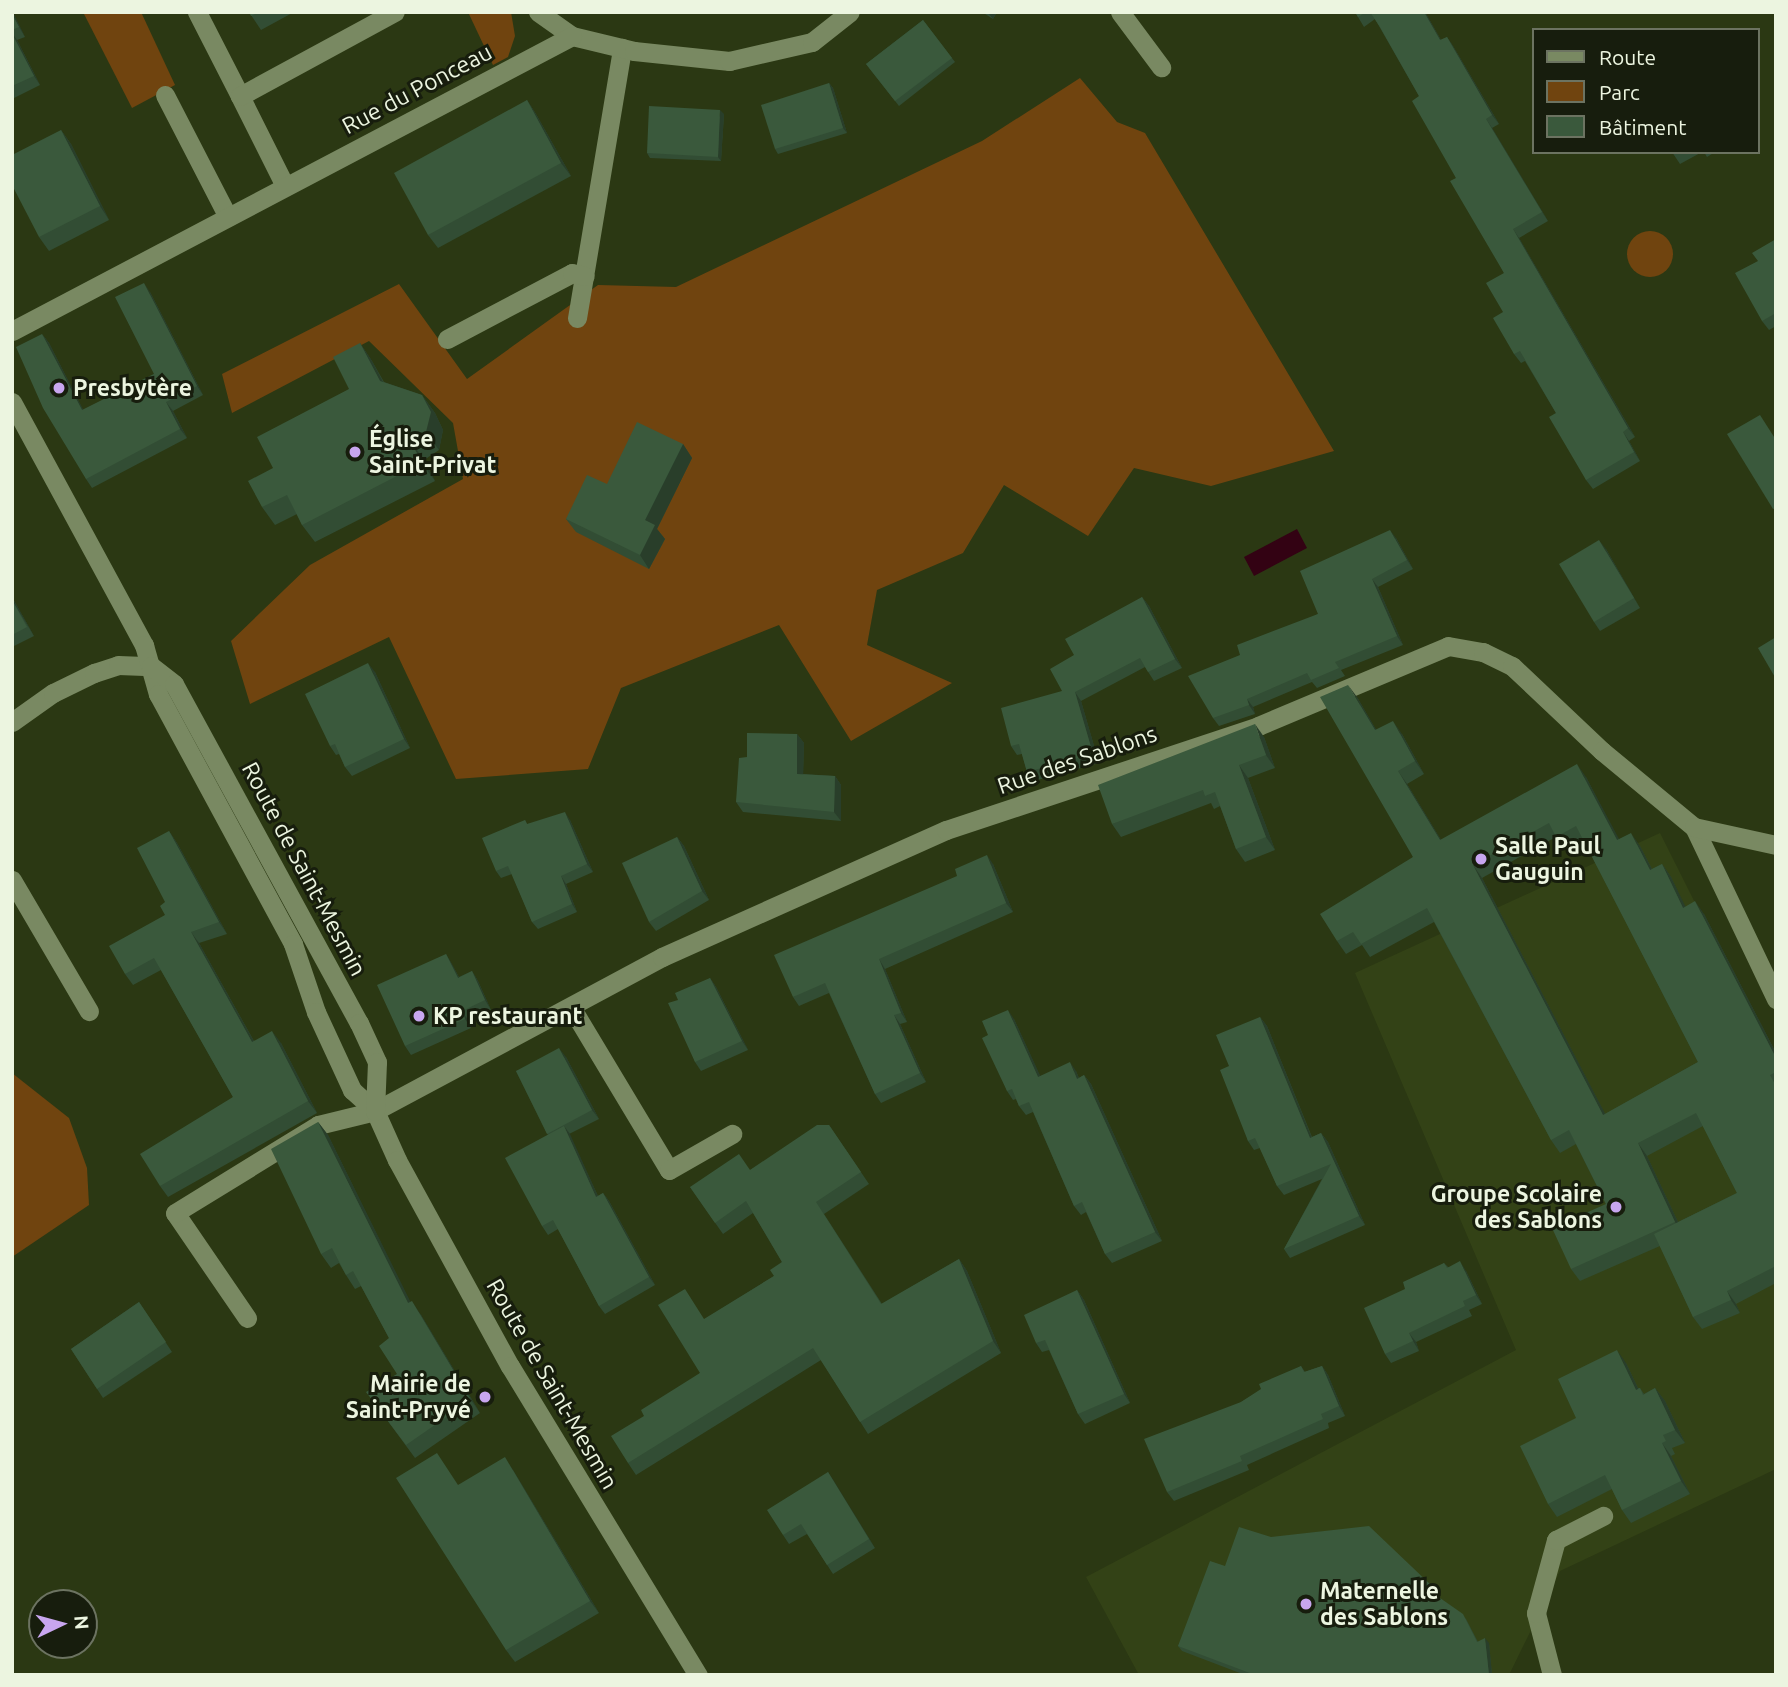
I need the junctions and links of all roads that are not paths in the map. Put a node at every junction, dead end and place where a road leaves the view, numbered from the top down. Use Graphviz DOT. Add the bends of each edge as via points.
graph roads {
  1 [pos="197,12"];
  2 [pos="395,12"];
  3 [pos="538,12"];
  4 [pos="850,12"];
  5 [pos="1120,12"];
  6 [pos="572,36"];
  7 [pos="622,48"];
  8 [pos="1161,67"];
  9 [pos="165,95"];
  10 [pos="240,96"];
  11 [pos="285,186"];
  12 [pos="228,217"];
  13 [pos="584,276"];
  14 [pos="577,318"];
  15 [pos="12,331"];
  16 [pos="447,339"];
  17 [pos="12,402"];
  18 [pos="151,666"];
  19 [pos="12,722"];
  20 [pos="1694,827"];
  21 [pos="1776,845"];
  22 [pos="12,880"];
  23 [pos="1776,999"];
  24 [pos="571,1007"];
  25 [pos="89,1011"];
  26 [pos="375,1111"];
  27 [pos="732,1133"];
  28 [pos="247,1318"];
  29 [pos="1603,1516"];
  30 [pos="698,1675"];
  31 [pos="1552,1675"];
  1 -- 10 [label="street"];
  2 -- 10 [label="street"];
  3 -- 6 [label="street"];
  4 -- 7 [label="street" via="812,42 729,61"];
  5 -- 8 [label="street"];
  6 -- 7 [label="street"];
  6 -- 11 [label="street, Rue du Ponceau"];
  7 -- 13 [label="street"];
  9 -- 12 [label="street"];
  10 -- 11 [label="street"];
  11 -- 12 [label="street, Rue du Ponceau"];
  12 -- 15 [label="street, Rue du Ponceau"];
  13 -- 14 [label="street"];
  13 -- 16 [label="street" via="572,272"];
  17 -- 18 [label="street, Route de Saint-Mesmin"];
  18 -- 19 [label="street" via="118,665 94,673 53,693"];
  18 -- 26 [label="street, Route de Saint-Mesmin" via="159,694 293,944 316,1012 352,1090"];
  18 -- 26 [label="street, Route de Saint-Mesmin" via="180,695 359,1023 377,1062"];
  20 -- 21 [label="street, Rue des Sablons"];
  20 -- 23 [label="street"];
  20 -- 24 [label="street, Rue des Sablons" via="1602,751 1512,666 1483,652 1448,646 1258,726 946,830 662,957"];
  22 -- 25 [label="street"];
  24 -- 26 [label="street, Rue des Sablons"];
  24 -- 27 [label="street" via="669,1170"];
  26 -- 28 [label="street, Rue des Sablons" via="318,1125 175,1213"];
  26 -- 30 [label="street, Route de Saint-Mesmin" via="510,1366"];
  29 -- 31 [label="street" via="1556,1540 1536,1613"];
}
